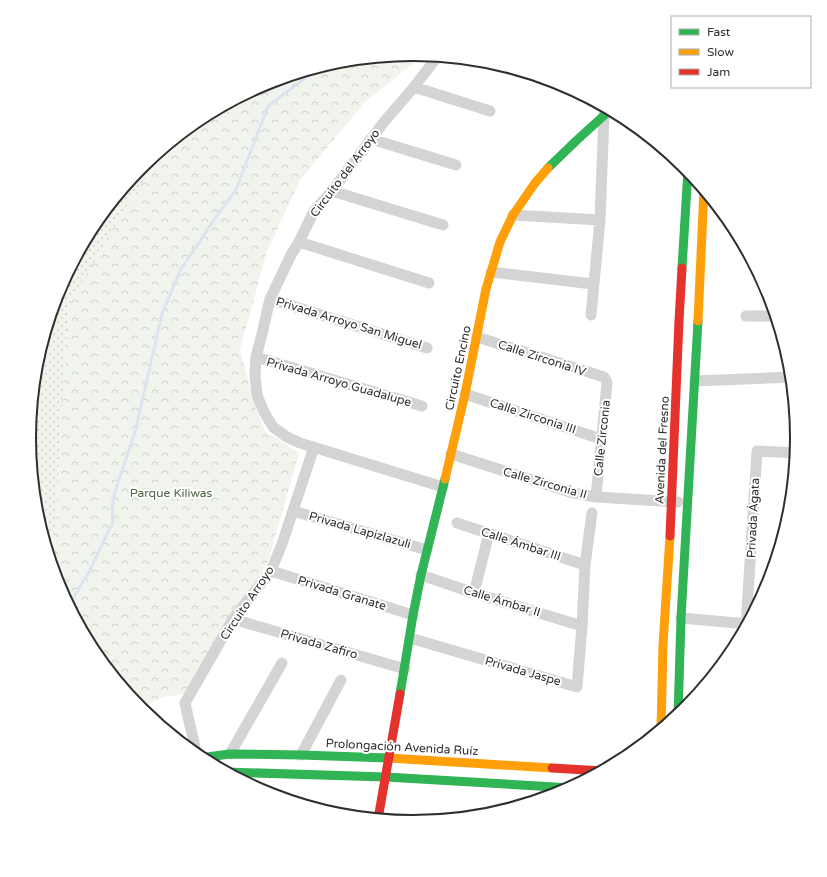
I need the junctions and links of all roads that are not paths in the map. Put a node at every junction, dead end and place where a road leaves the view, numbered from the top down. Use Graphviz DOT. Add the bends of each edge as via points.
graph roads {
  1 [pos="434,62"];
  2 [pos="414,87"];
  3 [pos="490,111"];
  4 [pos="605,114"];
  5 [pos="607,115"];
  6 [pos="371,139"];
  7 [pos="456,165"];
  8 [pos="687,180"];
  9 [pos="332,191"];
  10 [pos="704,198"];
  11 [pos="513,215"];
  12 [pos="600,220"];
  13 [pos="443,225"];
  14 [pos="299,242"];
  15 [pos="491,272"];
  16 [pos="429,283"];
  17 [pos="593,284"];
  18 [pos="270,299"];
  19 [pos="591,315"];
  20 [pos="746,316"];
  21 [pos="771,316"];
  22 [pos="477,337"];
  23 [pos="427,348"];
  24 [pos="256,357"];
  25 [pos="786,377"];
  26 [pos="606,380"];
  27 [pos="695,382"];
  28 [pos="465,394"];
  29 [pos="422,406"];
  30 [pos="601,439"];
  31 [pos="314,447"];
  32 [pos="790,453"];
  33 [pos="451,454"];
  34 [pos="443,487"];
  35 [pos="596,497"];
  36 [pos="672,502"];
  37 [pos="688,502"];
  38 [pos="293,511"];
  39 [pos="592,513"];
  40 [pos="457,523"];
  41 [pos="489,533"];
  42 [pos="427,550"];
  43 [pos="585,565"];
  44 [pos="271,571"];
  45 [pos="421,575"];
  46 [pos="474,592"];
  47 [pos="748,613"];
  48 [pos="414,615"];
  49 [pos="681,618"];
  50 [pos="233,619"];
  51 [pos="742,624"];
  52 [pos="582,626"];
  53 [pos="410,638"];
  54 [pos="282,663"];
  55 [pos="405,670"];
  56 [pos="342,680"];
  57 [pos="678,707"];
  58 [pos="661,723"];
  59 [pos="195,746"];
  60 [pos="230,754"];
  61 [pos="302,755"];
  62 [pos="210,756"];
  63 [pos="390,758"];
  64 [pos="592,770"];
  65 [pos="239,772"];
  66 [pos="386,777"];
  67 [pos="558,787"];
  68 [pos="379,814"];
  1 -- 2 [label="street, Circuito del Arroyo"];
  2 -- 3 [label="street"];
  2 -- 6 [label="street, Circuito del Arroyo"];
  4 -- 11 [label="street, Circuito Encino" via="535,183"];
  5 -- 12 [label="street"];
  6 -- 7 [label="street"];
  6 -- 9 [label="street, Circuito del Arroyo"];
  8 -- 36 [label="street, Avenida del Fresno"];
  9 -- 13 [label="street"];
  9 -- 14 [label="street, Circuito del Arroyo" via="314,211"];
  10 -- 27 [label="street"];
  11 -- 12 [label="street"];
  11 -- 15 [label="street, Circuito Encino" via="500,242"];
  12 -- 17 [label="street"];
  14 -- 16 [label="street"];
  14 -- 18 [label="street, Circuito del Arroyo"];
  15 -- 17 [label="street"];
  15 -- 22 [label="street, Circuito Encino"];
  17 -- 19 [label="street"];
  18 -- 23 [label="street, Privada Arroyo San Miguel"];
  18 -- 24 [label="street, Circuito del Arroyo"];
  20 -- 21 [label="street"];
  22 -- 26 [label="street, Calle Zirconia IV" via="604,377"];
  22 -- 28 [label="street, Circuito Encino"];
  24 -- 29 [label="street, Privada Arroyo Guadalupe"];
  24 -- 31 [label="street, Circuito del Arroyo" via="257,395 273,427 287,437"];
  25 -- 27 [label="street"];
  26 -- 30 [label="street, Calle Zirconia"];
  27 -- 37 [label="street"];
  28 -- 30 [label="street, Calle Zirconia III"];
  28 -- 33 [label="street, Circuito Encino"];
  30 -- 35 [label="street, Calle Zirconia"];
  31 -- 34 [label="street, Circuito del Arroyo"];
  31 -- 38 [label="street, Circuito Arroyo"];
  32 -- 47 [label="street, Privada Ágata" via="757,451"];
  33 -- 34 [label="street, Circuito Encino"];
  33 -- 35 [label="street, Calle Zirconia II" via="573,493"];
  34 -- 42 [label="street, Circuito Encino"];
  35 -- 36 [label="street, Calle Zirconia II"];
  36 -- 37 [label="street, Calle Zirconia II"];
  36 -- 58 [label="street, Avenida del Fresno"];
  37 -- 49 [label="street"];
  38 -- 42 [label="street, Privada Lapizlazuli"];
  38 -- 44 [label="street, Circuito Arroyo"];
  39 -- 43 [label="street"];
  40 -- 41 [label="street, Calle Ámbar III"];
  41 -- 43 [label="street, Calle Ámbar III"];
  41 -- 46 [label="street"];
  42 -- 45 [label="street, Circuito Encino"];
  43 -- 52 [label="street"];
  44 -- 48 [label="street, Privada Granate"];
  44 -- 50 [label="street, Circuito Arroyo"];
  45 -- 46 [label="street, Calle Ámbar II"];
  45 -- 48 [label="street, Circuito Encino"];
  46 -- 52 [label="street, Calle Ámbar II"];
  48 -- 53 [label="street, Circuito Encino"];
  49 -- 51 [label="street"];
  49 -- 57 [label="street"];
  50 -- 55 [label="street, Privada Zafiro"];
  50 -- 59 [label="street, Circuito Arroyo" via="185,703"];
  52 -- 53 [label="street, Privada Jaspe" via="577,687"];
  53 -- 55 [label="street, Circuito Encino"];
  54 -- 60 [label="street"];
  55 -- 63 [label="street, Circuito Encino"];
  56 -- 61 [label="street"];
  60 -- 61 [label="street, Prolongación Avenida Ruíz"];
  60 -- 62 [label="street, Prolongación Avenida Ruíz"];
  61 -- 63 [label="street, Prolongación Avenida Ruíz"];
  63 -- 64 [label="street, Prolongación Avenida Ruíz"];
  63 -- 66 [label="street, Circuito Encino"];
  65 -- 66 [label="street"];
  66 -- 67 [label="street"];
  66 -- 68 [label="street, Circuito Encino"];
}
